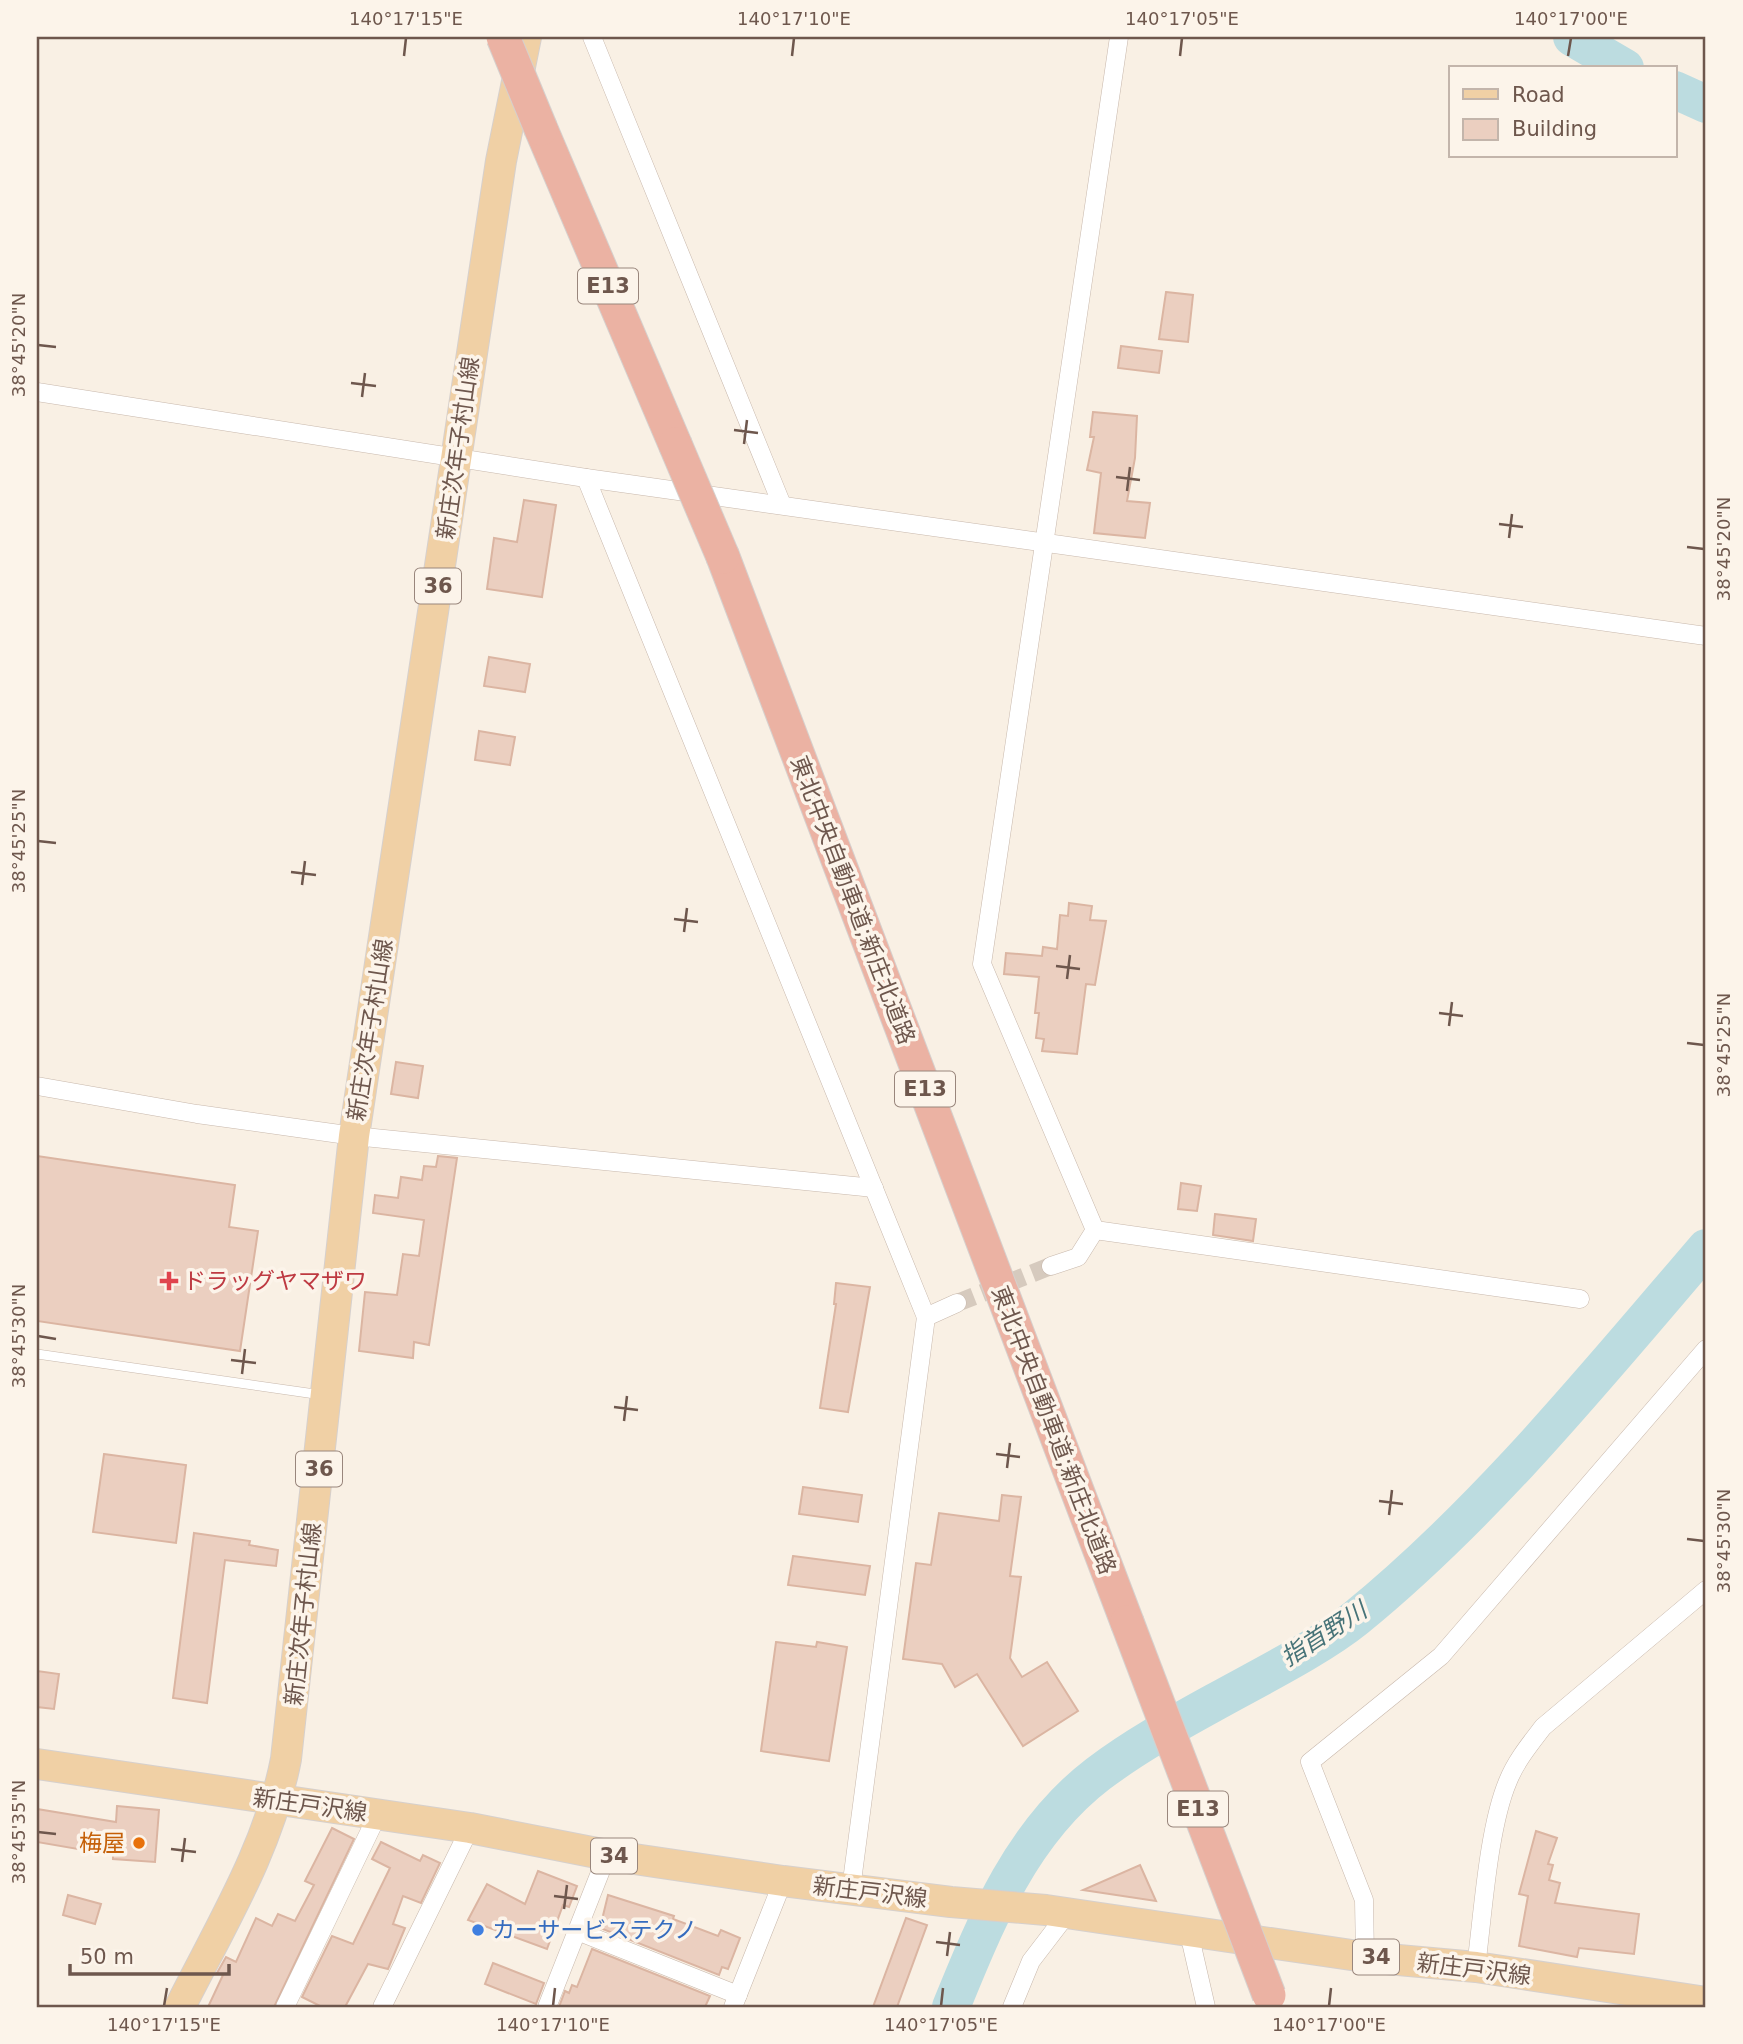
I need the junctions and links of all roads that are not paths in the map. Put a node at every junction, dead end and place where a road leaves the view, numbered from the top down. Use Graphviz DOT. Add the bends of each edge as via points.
graph roads {
  1 [pos="503,37"];
  2 [pos="526,37"];
  3 [pos="592,37"];
  4 [pos="1119,37"];
  5 [pos="37,392"];
  6 [pos="457,457"];
  7 [pos="586,478"];
  8 [pos="782,505"];
  9 [pos="1044,542"];
  10 [pos="1706,636"];
  11 [pos="37,1086"];
  12 [pos="354,1136"];
  13 [pos="874,1188"];
  14 [pos="1095,1230"];
  15 [pos="1051,1266"];
  16 [pos="1580,1299"];
  17 [pos="957,1303"];
  18 [pos="926,1317"];
  19 [pos="1706,1349"];
  20 [pos="37,1354"];
  21 [pos="327,1396"];
  22 [pos="1706,1590"];
  23 [pos="37,1764"];
  24 [pos="278,1800"];
  25 [pos="378,1814"];
  26 [pos="470,1828"];
  27 [pos="607,1855"];
  28 [pos="783,1881"];
  29 [pos="851,1889"];
  30 [pos="1057,1912"];
  31 [pos="578,1931"];
  32 [pos="1189,1933"];
  33 [pos="1365,1956"];
  34 [pos="1476,1966"];
  35 [pos="735,2001"];
  36 [pos="1271,2001"];
  37 [pos="1706,2002"];
  38 [pos="180,2007"];
  39 [pos="285,2007"];
  40 [pos="382,2007"];
  41 [pos="547,2007"];
  42 [pos="1012,2007"];
  43 [pos="1206,2007"];
  1 -- 36 [label="highway, 東北中央自動車道;新庄北道路 / E13, bridge" via="723,557"];
  2 -- 6 [label="main road, 新庄次年子村山線 / 36" via="501,161"];
  3 -- 8 [label="street"];
  4 -- 9 [label="street"];
  5 -- 6 [label="street"];
  6 -- 7 [label="street"];
  6 -- 12 [label="main road, 新庄次年子村山線 / 36"];
  7 -- 8 [label="street"];
  7 -- 13 [label="street"];
  8 -- 9 [label="street"];
  9 -- 10 [label="street"];
  9 -- 14 [label="street" via="982,964"];
  11 -- 12 [label="street"];
  12 -- 13 [label="street"];
  12 -- 21 [label="main road, 新庄次年子村山線 / 36"];
  13 -- 18 [label="street"];
  14 -- 15 [label="street" via="1078,1257"];
  14 -- 16 [label="street"];
  17 -- 18 [label="street"];
  18 -- 29 [label="street"];
  19 -- 33 [label="street" via="1441,1656 1310,1762 1364,1900"];
  20 -- 21 [label="lane"];
  21 -- 24 [label="main road, 新庄次年子村山線 / 36"];
  22 -- 34 [label="street" via="1543,1727 1524,1752 1498,1811"];
  23 -- 24 [label="main road, 新庄戸沢線 / 34"];
  24 -- 25 [label="main road, 新庄戸沢線 / 34"];
  24 -- 38 [label="main road, 新庄次年子村山線 / 36" via="253,1863"];
  25 -- 26 [label="main road, 新庄戸沢線 / 34"];
  25 -- 39 [label="street"];
  26 -- 27 [label="main road, 新庄戸沢線 / 34"];
  26 -- 40 [label="street"];
  27 -- 28 [label="main road, 新庄戸沢線 / 34"];
  27 -- 31 [label="street"];
  28 -- 29 [label="main road, 新庄戸沢線 / 34"];
  28 -- 35 [label="street"];
  29 -- 30 [label="main road, 新庄戸沢線 / 34"];
  30 -- 32 [label="main road, 新庄戸沢線 / 34"];
  30 -- 42 [label="street"];
  31 -- 35 [label="street"];
  31 -- 41 [label="street"];
  32 -- 33 [label="main road, 新庄戸沢線 / 34"];
  32 -- 43 [label="street"];
  33 -- 34 [label="main road, 新庄戸沢線 / 34"];
  34 -- 37 [label="main road, 新庄戸沢線 / 34"];
}
